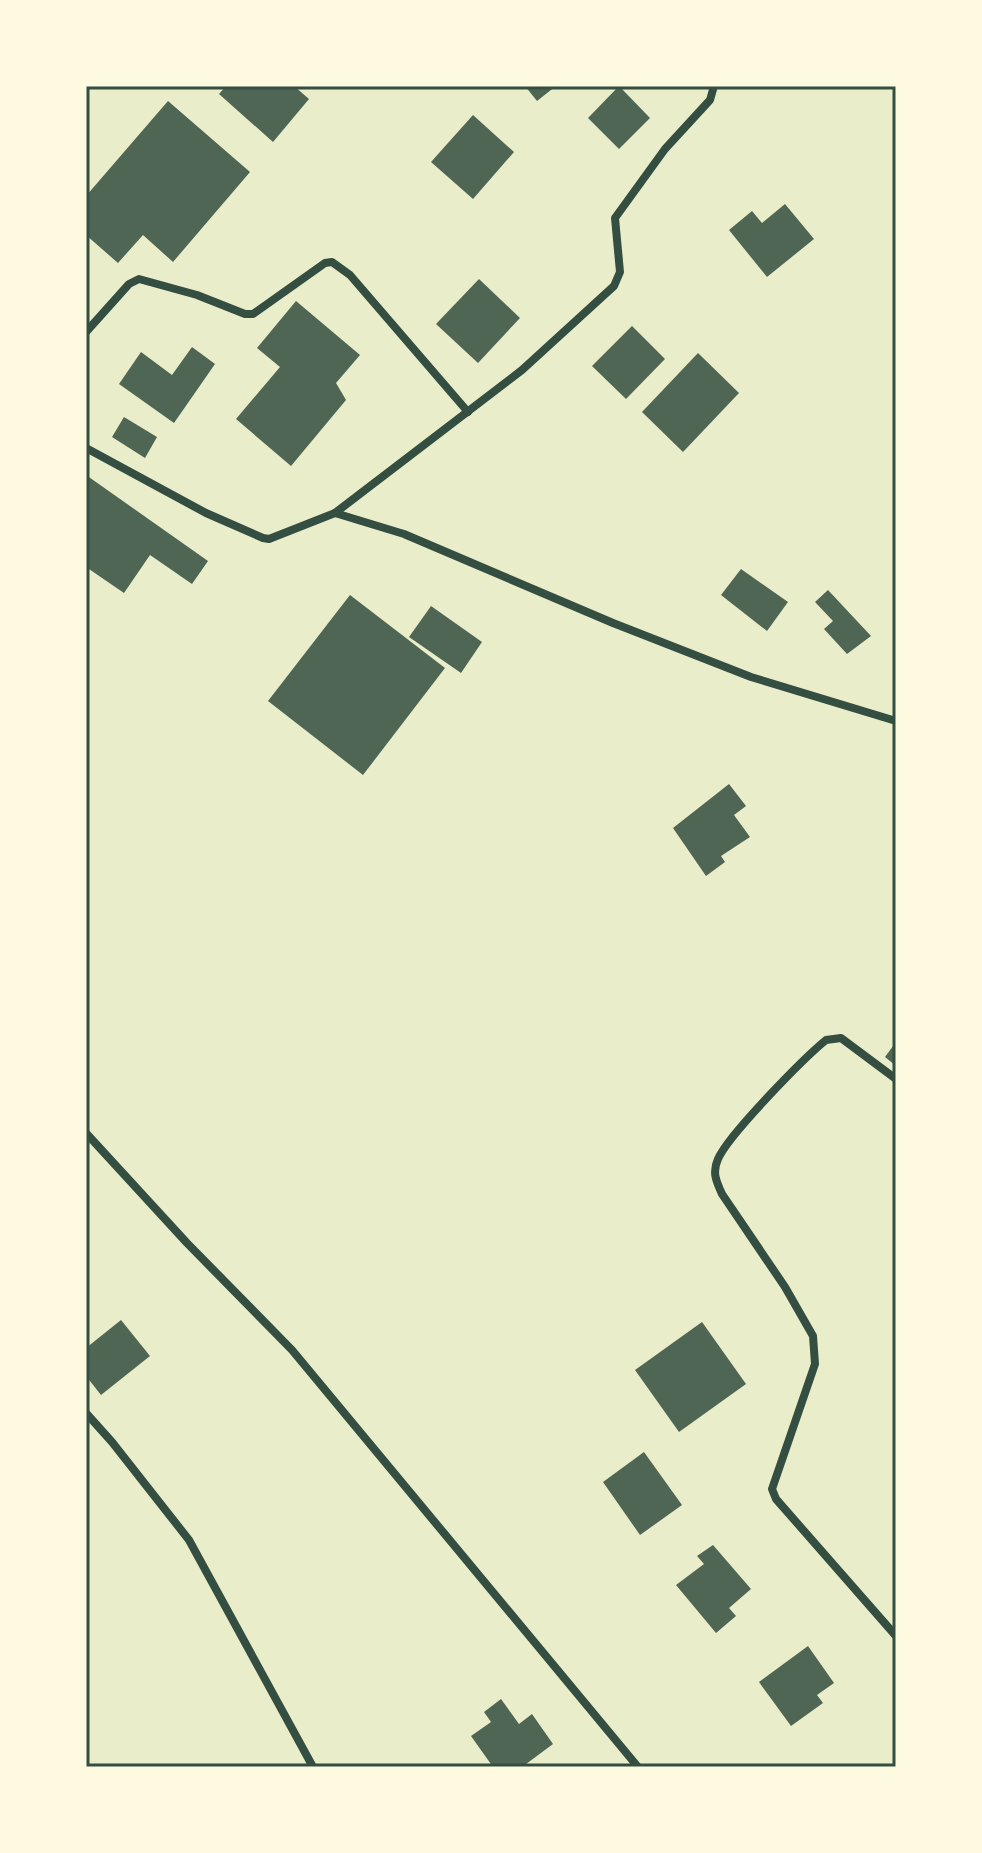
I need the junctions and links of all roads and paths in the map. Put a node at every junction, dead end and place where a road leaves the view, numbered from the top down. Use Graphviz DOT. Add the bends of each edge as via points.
graph roads {
  1 [pos="714,86"];
  2 [pos="86,332"];
  3 [pos="468,412"];
  4 [pos="86,448"];
  5 [pos="335,513"];
  6 [pos="896,721"];
  7 [pos="896,1079"];
  8 [pos="86,1133"];
  9 [pos="86,1413"];
  10 [pos="896,1636"];
  11 [pos="313,1767"];
  12 [pos="638,1767"];
  1 -- 3 [label="street" via="710,100 665,149 615,218 620,278 614,286"];
  2 -- 3 [label="street" via="139,279 253,314 332,262 350,275"];
  3 -- 5 [label="street"];
  4 -- 5 [label="street" via="263,538"];
  5 -- 6 [label="street" via="404,534 751,677"];
  7 -- 10 [label="street" via="841,1038 826,1040 736,1134 719,1156 715,1179 785,1287 816,1350 772,1489"];
  8 -- 12 [label="street" via="292,1350"];
  9 -- 11 [label="street" via="189,1540"];
}
